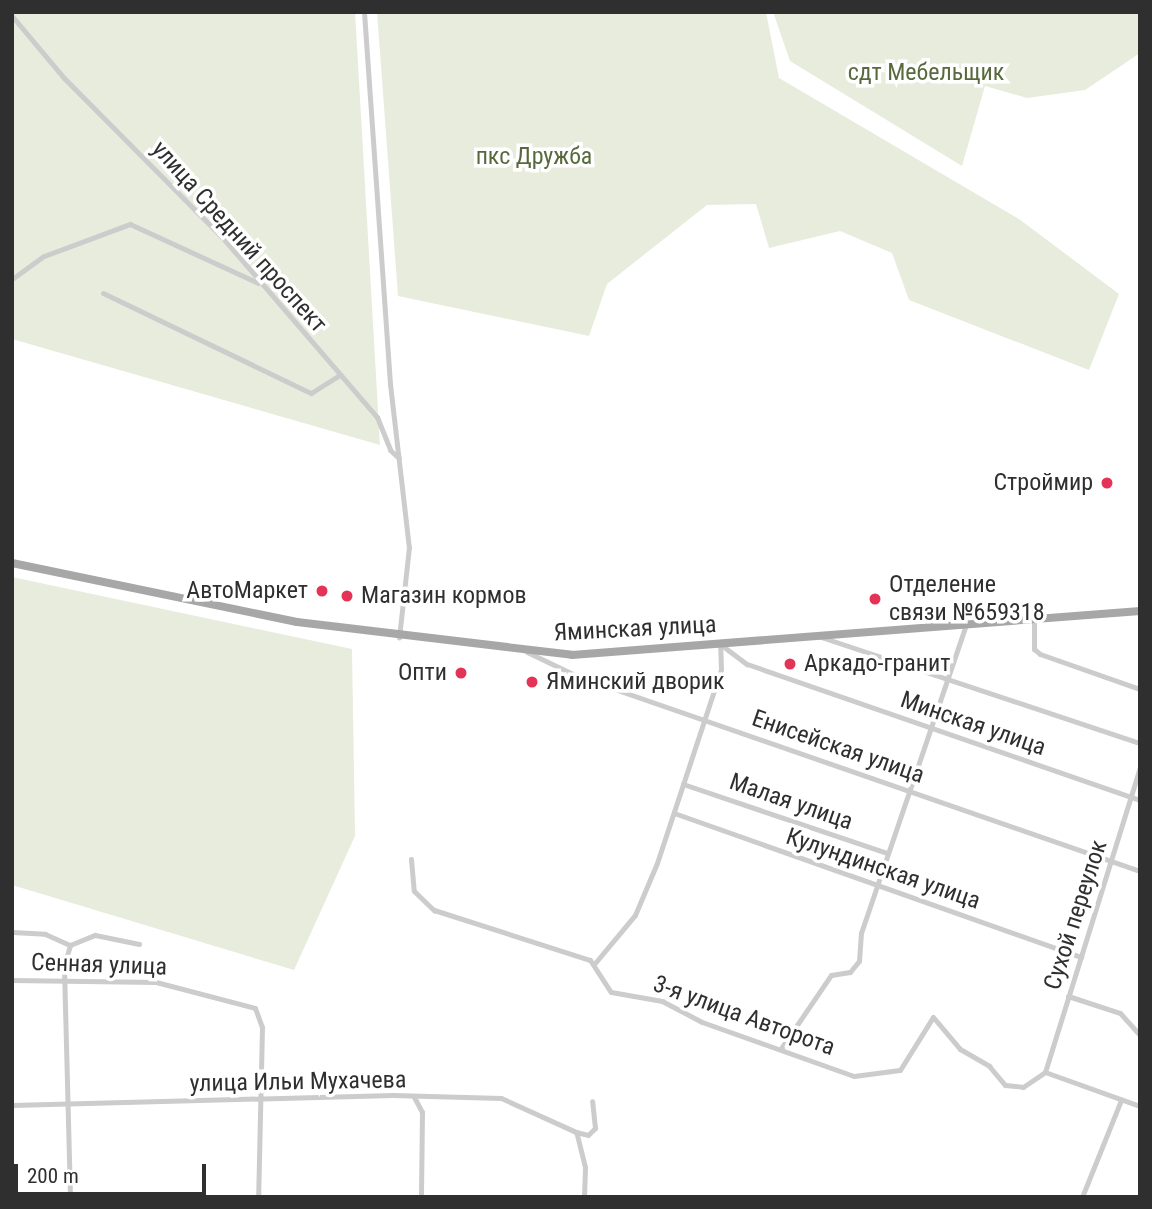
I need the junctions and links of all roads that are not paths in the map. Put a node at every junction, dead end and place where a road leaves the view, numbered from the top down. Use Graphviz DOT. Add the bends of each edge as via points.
graph roads {
  1 [pos="364,12"];
  2 [pos="12,16"];
  3 [pos="12,279"];
  4 [pos="259,283"];
  5 [pos="103,293"];
  6 [pos="340,375"];
  7 [pos="400,458"];
  8 [pos="12,564"];
  9 [pos="1140,611"];
  10 [pos="1034,619"];
  11 [pos="966,624"];
  12 [pos="818,636"];
  13 [pos="399,637"];
  14 [pos="720,644"];
  15 [pos="526,652"];
  16 [pos="945,674"];
  17 [pos="1140,689"];
  18 [pos="704,720"];
  19 [pos="928,727"];
  20 [pos="1140,743"];
  21 [pos="1140,767"];
  22 [pos="683,784"];
  23 [pos="907,790"];
  24 [pos="1131,797"];
  25 [pos="1140,800"];
  26 [pos="674,813"];
  27 [pos="887,853"];
  28 [pos="411,859"];
  29 [pos="1112,862"];
  30 [pos="1140,871"];
  31 [pos="876,885"];
  32 [pos="12,932"];
  33 [pos="139,944"];
  34 [pos="70,945"];
  35 [pos="1081,957"];
  36 [pos="595,963"];
  37 [pos="12,980"];
  38 [pos="66,980"];
  39 [pos="1068,996"];
  40 [pos="1140,1035"];
  41 [pos="782,1047"];
  42 [pos="1045,1072"];
  43 [pos="414,1097"];
  44 [pos="258,1100"];
  45 [pos="1121,1100"];
  46 [pos="592,1101"];
  47 [pos="68,1102"];
  48 [pos="12,1105"];
  49 [pos="1140,1106"];
  50 [pos="576,1132"];
  51 [pos="70,1197"];
  52 [pos="258,1197"];
  53 [pos="421,1197"];
  54 [pos="583,1197"];
  55 [pos="1082,1197"];
  1 -- 7 [label="street"];
  2 -- 4 [label="street, улица Средний проспект" via="64,78 222,237"];
  3 -- 4 [label="street" via="44,256 130,224 249,283"];
  4 -- 6 [label="street, улица Средний проспект"];
  5 -- 6 [label="street" via="312,393"];
  6 -- 7 [label="street, улица Средний проспект" via="377,417 390,450"];
  7 -- 13 [label="street" via="409,547"];
  8 -- 13 [label="main road, Яминская улица" via="297,622"];
  9 -- 10 [label="main road, Яминская улица"];
  10 -- 11 [label="main road, Яминская улица"];
  10 -- 17 [label="street" via="1034,649 1040,654"];
  11 -- 12 [label="main road, Яминская улица"];
  11 -- 16 [label="street"];
  12 -- 14 [label="main road, Яминская улица"];
  12 -- 16 [label="street"];
  13 -- 15 [label="main road, Яминская улица"];
  14 -- 15 [label="main road, Яминская улица" via="611,654"];
  14 -- 18 [label="street" via="723,661"];
  14 -- 19 [label="street, Минская улица" via="747,664"];
  15 -- 18 [label="street, Енисейская улица" via="577,676"];
  16 -- 19 [label="street"];
  16 -- 20 [label="street"];
  18 -- 22 [label="street"];
  18 -- 23 [label="street, Енисейская улица"];
  19 -- 23 [label="street"];
  19 -- 24 [label="street, Минская улица"];
  21 -- 24 [label="street, Сухой переулок"];
  22 -- 26 [label="street"];
  22 -- 27 [label="street, Малая улица"];
  23 -- 27 [label="street"];
  23 -- 29 [label="street, Енисейская улица"];
  24 -- 25 [label="street, Минская улица"];
  24 -- 29 [label="street, Сухой переулок"];
  26 -- 31 [label="street, Кулундинская улица"];
  26 -- 36 [label="street" via="635,915"];
  27 -- 31 [label="street"];
  28 -- 36 [label="street" via="414,891 435,910"];
  29 -- 30 [label="street, Енисейская улица"];
  29 -- 35 [label="street, Сухой переулок"];
  31 -- 35 [label="street, Кулундинская улица"];
  31 -- 41 [label="street" via="861,933 858,966 831,975"];
  32 -- 34 [label="street" via="45,934"];
  33 -- 34 [label="street" via="93,935"];
  34 -- 38 [label="street"];
  35 -- 39 [label="street, Сухой переулок"];
  36 -- 41 [label="street, 3-я улица Авторота" via="611,992 655,999 702,1023"];
  37 -- 38 [label="street, Сенная улица"];
  38 -- 44 [label="street, Сенная улица" via="178,985 247,1003 260,1016"];
  38 -- 47 [label="street"];
  39 -- 40 [label="street" via="1120,1013"];
  39 -- 42 [label="street, Сухой переулок"];
  41 -- 42 [label="street, 3-я улица Авторота" via="854,1076 893,1073 908,1061 933,1017 960,1049 989,1066 1005,1085 1023,1087"];
  42 -- 45 [label="street"];
  43 -- 44 [label="street, улица Ильи Мухачева"];
  43 -- 50 [label="street, улица Ильи Мухачева" via="506,1099"];
  43 -- 53 [label="street" via="422,1111"];
  44 -- 47 [label="street, улица Ильи Мухачева"];
  44 -- 52 [label="street"];
  45 -- 49 [label="street"];
  45 -- 55 [label="street"];
  46 -- 50 [label="street" via="595,1128 588,1135"];
  47 -- 48 [label="street, улица Ильи Мухачева"];
  47 -- 51 [label="street"];
  50 -- 54 [label="street" via="585,1167"];
}
